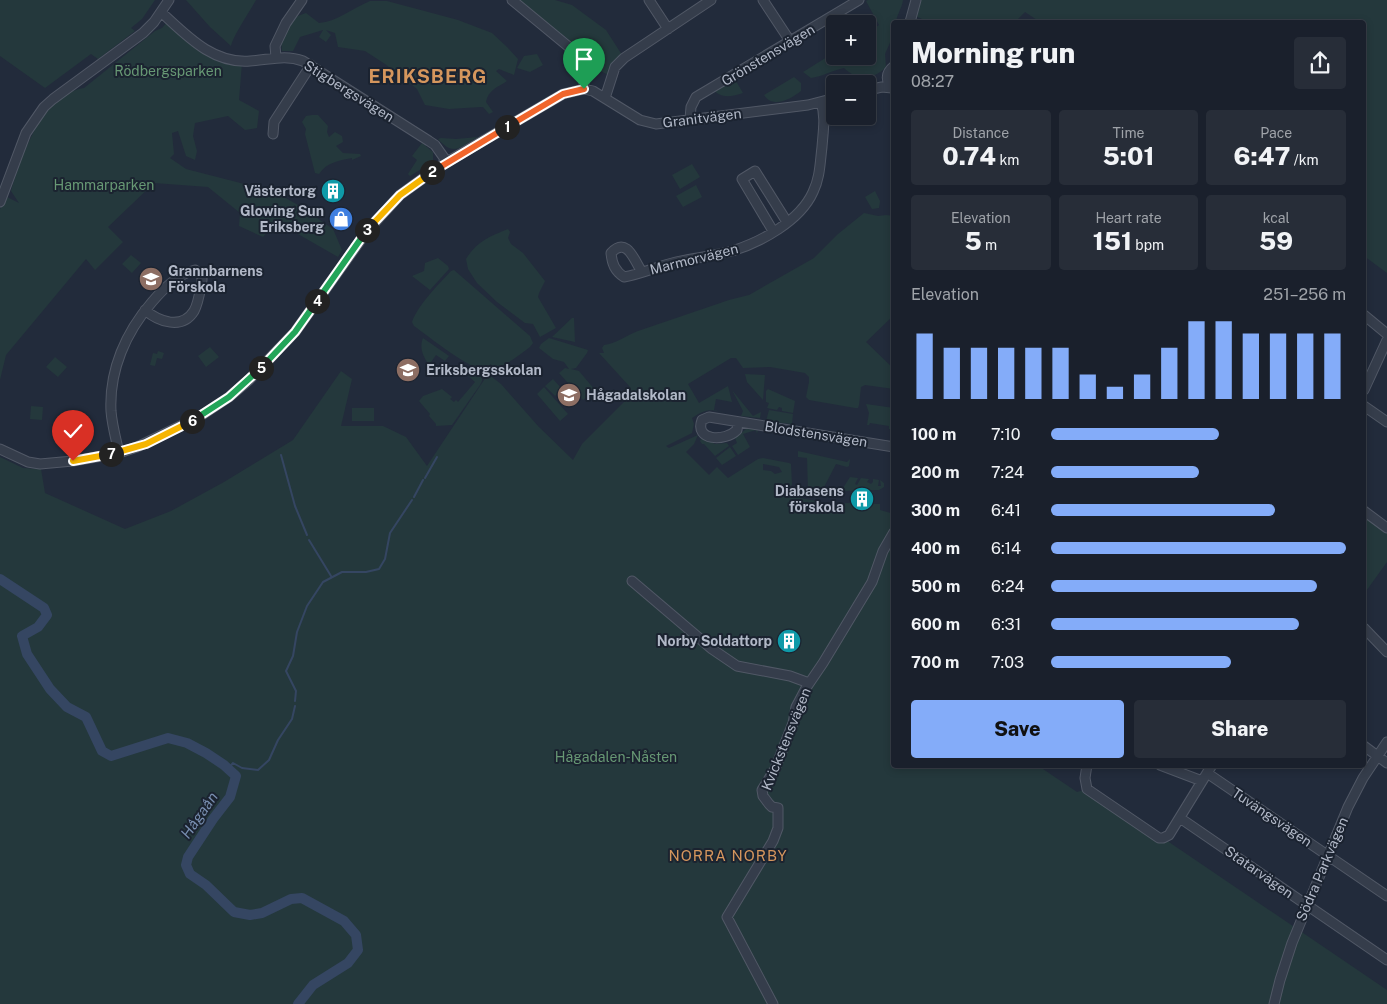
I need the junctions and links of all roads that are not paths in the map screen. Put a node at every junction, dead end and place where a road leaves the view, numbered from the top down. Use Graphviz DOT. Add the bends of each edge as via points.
graph roads {
  1 [pos="169,0"];
  2 [pos="302,0"];
  3 [pos="512,0"];
  4 [pos="649,0"];
  5 [pos="711,0"];
  6 [pos="763,0"];
  7 [pos="859,0"];
  8 [pos="916,0"];
  9 [pos="162,13"];
  10 [pos="911,20"];
  11 [pos="668,29"];
  12 [pos="790,41"];
  13 [pos="276,57"];
  14 [pos="311,65"];
  15 [pos="891,68"];
  16 [pos="887,79"];
  17 [pos="876,85"];
  18 [pos="891,85"];
  19 [pos="876,88"];
  20 [pos="891,88"];
  21 [pos="584,89"];
  22 [pos="605,98"];
  23 [pos="826,101"];
  24 [pos="821,102"];
  25 [pos="690,119"];
  26 [pos="273,134"];
  27 [pos="447,162"];
  28 [pos="0,202"];
  29 [pos="787,222"];
  30 [pos="774,231"];
  31 [pos="642,272"];
  32 [pos="145,310"];
  33 [pos="1366,317"];
  34 [pos="1387,334"];
  35 [pos="1387,340"];
  36 [pos="1366,386"];
  37 [pos="1366,407"];
  38 [pos="738,422"];
  39 [pos="1387,422"];
  40 [pos="891,447"];
  41 [pos="0,449"];
  42 [pos="119,453"];
  43 [pos="1366,512"];
  44 [pos="1387,528"];
  45 [pos="891,537"];
  46 [pos="632,581"];
  47 [pos="1366,630"];
  48 [pos="1387,652"];
  49 [pos="809,683"];
  50 [pos="1387,742"];
  51 [pos="1366,748"];
  52 [pos="1377,756"];
  53 [pos="1387,763"];
  54 [pos="1087,768"];
  55 [pos="1178,768"];
  56 [pos="1207,773"];
  57 [pos="1180,818"];
  58 [pos="1328,855"];
  59 [pos="1387,896"];
  60 [pos="1307,905"];
  61 [pos="1387,960"];
  62 [pos="773,1004"];
  63 [pos="1274,1004"];
  1 -- 9 [label="street"];
  2 -- 13 [label="street" via="275,46"];
  3 -- 21 [label="street" via="575,52 584,66"];
  4 -- 11 [label="street"];
  5 -- 11 [label="street"];
  6 -- 12 [label="street"];
  7 -- 12 [label="street, Grönstensvägen"];
  8 -- 10 [label="street"];
  9 -- 13 [label="street, Stigbergsvägen" via="189,38 215,55 248,61"];
  9 -- 28 [label="street" via="143,33 44,107 26,133"];
  11 -- 22 [label="street" via="615,67"];
  12 -- 25 [label="street, Grönstensvägen" via="696,97"];
  13 -- 14 [label="street, Stigbergsvägen" via="296,58"];
  14 -- 26 [label="street" via="274,122"];
  14 -- 27 [label="street, Stigbergsvägen" via="435,145"];
  15 -- 16 [label="street"];
  16 -- 17 [label="street"];
  16 -- 18 [label="street"];
  19 -- 20 [label="street"];
  21 -- 22 [label="street, Granitvägen"];
  21 -- 27 [label="street" via="563,94"];
  22 -- 25 [label="street, Granitvägen" via="640,120 656,124"];
  23 -- 24 [label="street, Granitvägen"];
  24 -- 25 [label="street, Granitvägen"];
  24 -- 29 [label="street, Marmorvägen" via="824,114 817,182 808,202"];
  27 -- 42 [label="street" via="388,206 295,332 245,384 190,422 146,444"];
  29 -- 30 [label="street, Marmorvägen"];
  29 -- 30 [label="street" via="755,170 742,179"];
  30 -- 31 [label="street, Marmorvägen" via="731,251"];
  32 -- 32 [label="street" via="164,322 184,320 194,312 202,276 195,270 178,279"];
  32 -- 42 [label="street" via="126,338 112,384 111,412"];
  33 -- 34 [label="street"];
  35 -- 36 [label="street"];
  37 -- 39 [label="street"];
  38 -- 40 [label="street, Blodstensvägen"];
  41 -- 42 [label="street" via="40,464"];
  43 -- 44 [label="street"];
  45 -- 49 [label="street, Kvickstensvägen" via="872,582"];
  46 -- 49 [label="street" via="712,649 737,666"];
  47 -- 48 [label="street"];
  49 -- 62 [label="street, Kvickstensvägen" via="796,707 775,769 762,790 769,804 778,808 778,828 727,917"];
  50 -- 52 [label="street, Södra Parkvägen"];
  51 -- 52 [label="street"];
  52 -- 53 [label="street"];
  52 -- 58 [label="street, Södra Parkvägen" via="1348,807"];
  54 -- 57 [label="street" via="1087,789 1159,838 1169,835"];
  55 -- 56 [label="street, Tuvängsvägen"];
  56 -- 57 [label="street"];
  56 -- 58 [label="street, Tuvängsvägen"];
  57 -- 60 [label="street, Statarvägen"];
  58 -- 59 [label="street, Tuvängsvägen"];
  58 -- 60 [label="street, Södra Parkvägen"];
  60 -- 61 [label="street, Statarvägen"];
  60 -- 63 [label="street, Södra Parkvägen"];
}
